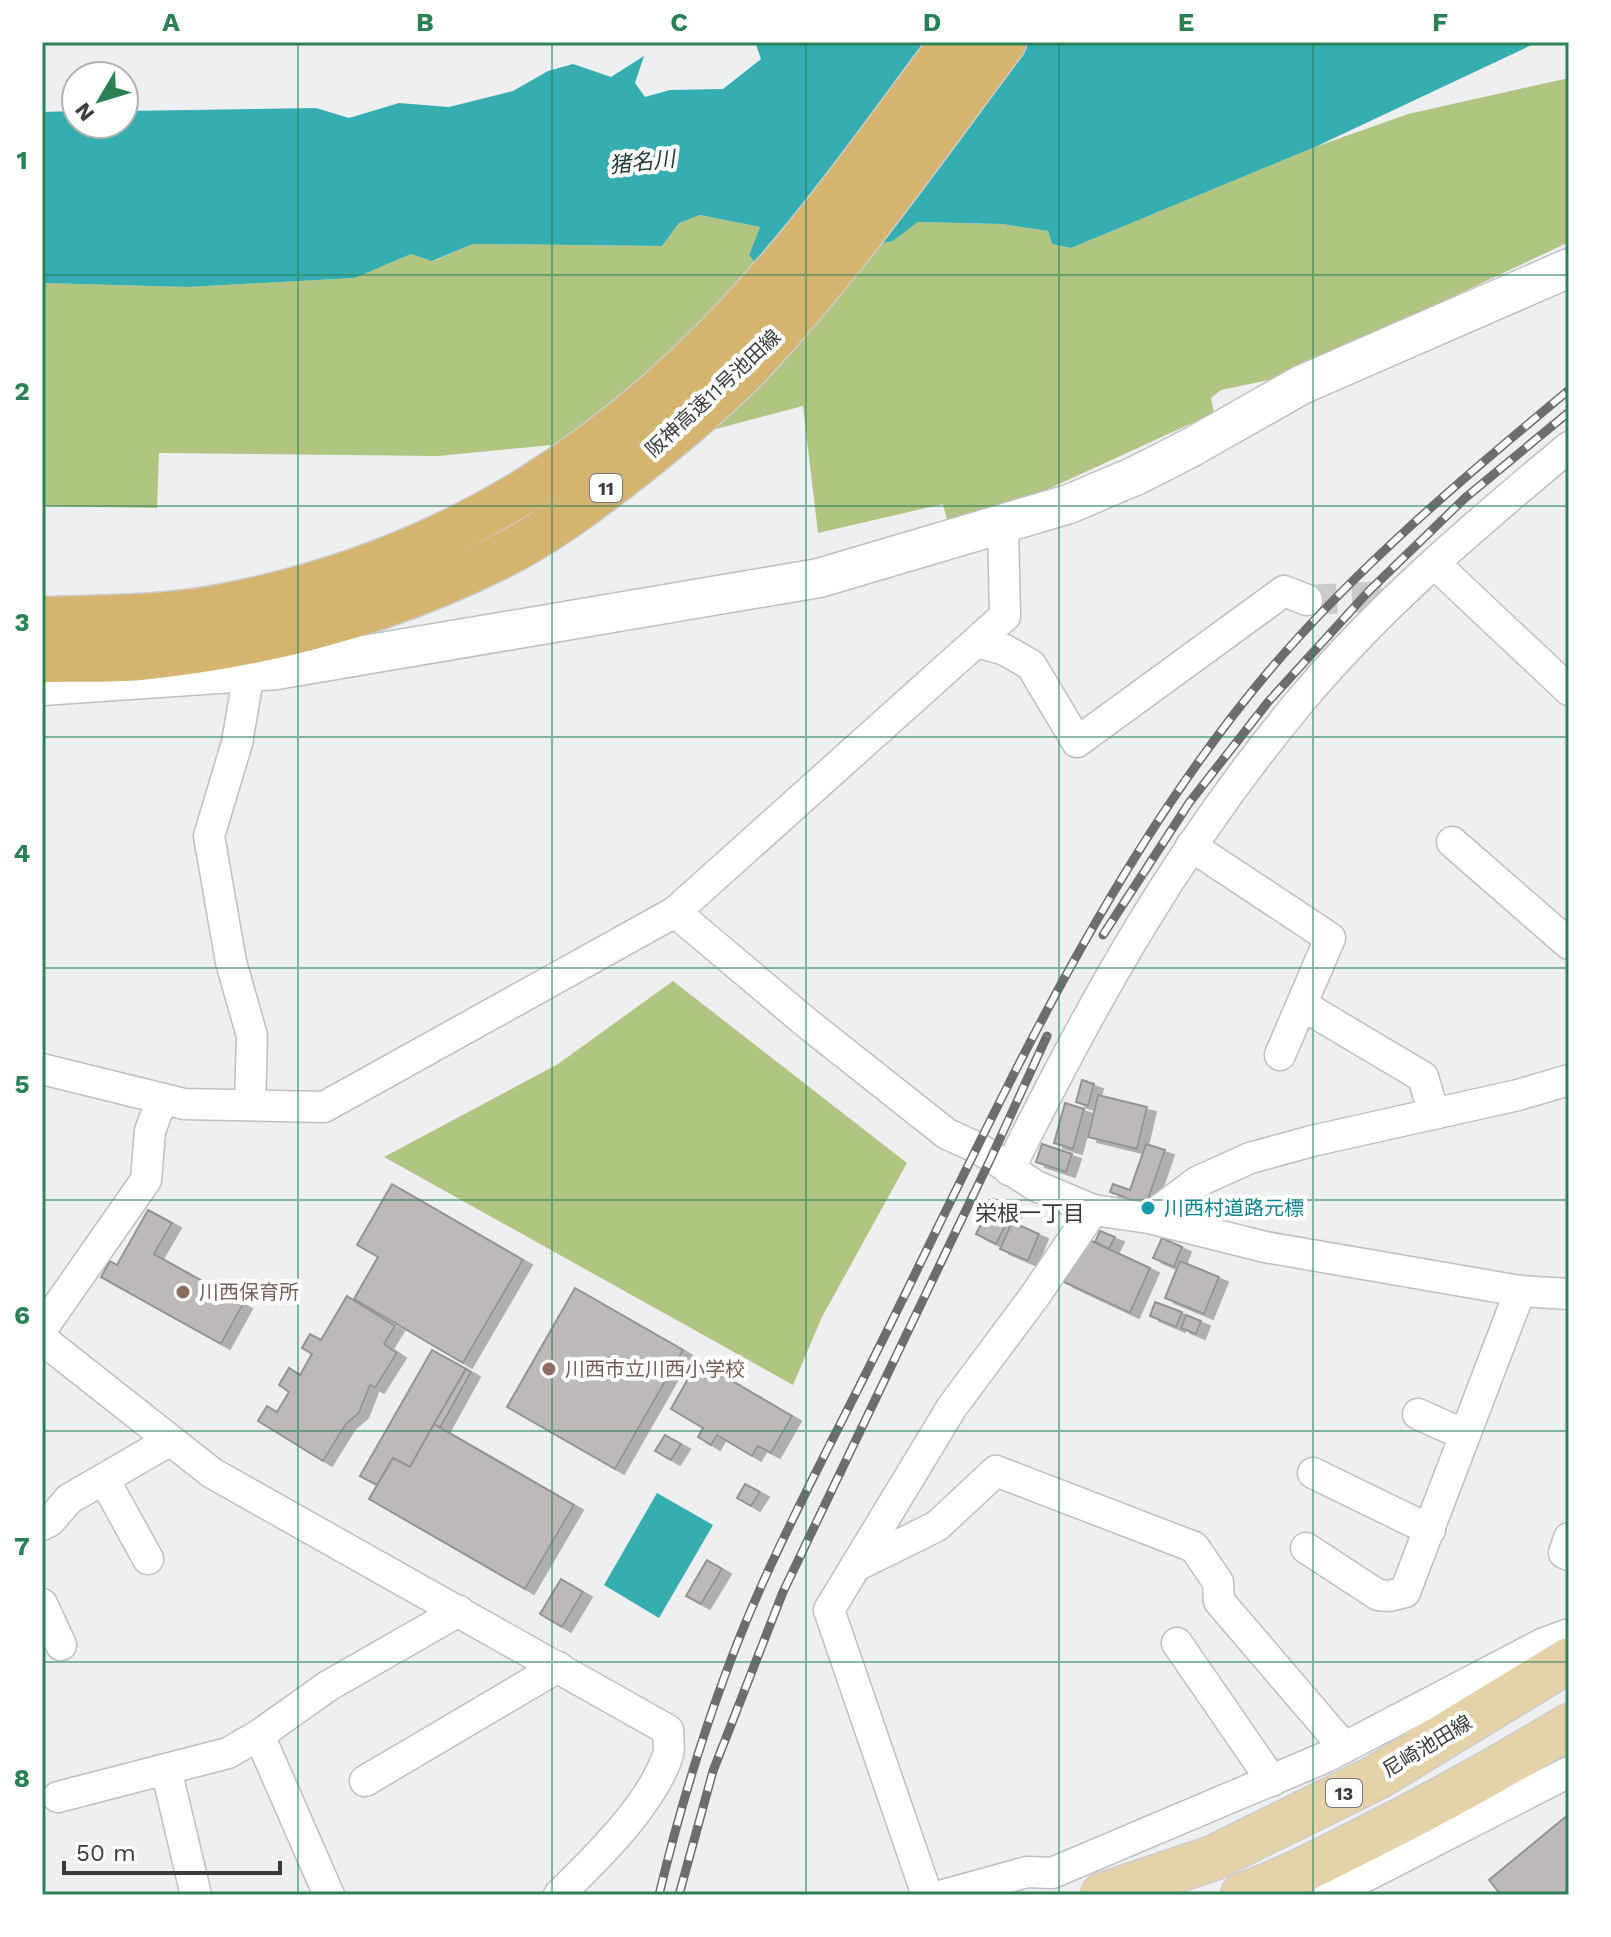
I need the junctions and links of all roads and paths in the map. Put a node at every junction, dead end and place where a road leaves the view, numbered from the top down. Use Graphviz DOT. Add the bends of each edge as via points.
graph roads {
  1 [pos="953,42"];
  2 [pos="1004,42"];
  3 [pos="1569,268"];
  4 [pos="1569,447"];
  5 [pos="1003,525"];
  6 [pos="1435,564"];
  7 [pos="1307,600"];
  8 [pos="42,619"];
  9 [pos="977,642"];
  10 [pos="42,660"];
  11 [pos="249,672"];
  12 [pos="42,686"];
  13 [pos="1569,690"];
  14 [pos="1452,842"];
  15 [pos="1191,846"];
  16 [pos="675,912"];
  17 [pos="1565,931"];
  18 [pos="1302,1005"];
  19 [pos="1280,1055"];
  20 [pos="42,1069"];
  21 [pos="1569,1080"];
  22 [pos="162,1099"];
  23 [pos="250,1105"];
  24 [pos="1434,1114"];
  25 [pos="1009,1170"];
  26 [pos="1093,1210"];
  27 [pos="1149,1218"];
  28 [pos="1520,1291"];
  29 [pos="1569,1294"];
  30 [pos="42,1329"];
  31 [pos="42,1339"];
  32 [pos="1418,1414"];
  33 [pos="1465,1435"];
  34 [pos="169,1441"];
  35 [pos="1313,1473"];
  36 [pos="104,1479"];
  37 [pos="42,1525"];
  38 [pos="1430,1530"];
  39 [pos="1569,1538"];
  40 [pos="1306,1548"];
  41 [pos="1569,1555"];
  42 [pos="148,1559"];
  43 [pos="856,1566"];
  44 [pos="42,1604"];
  45 [pos="459,1611"];
  46 [pos="1569,1634"];
  47 [pos="1177,1643"];
  48 [pos="61,1645"];
  49 [pos="1569,1660"];
  50 [pos="558,1667"];
  51 [pos="1569,1726"];
  52 [pos="259,1735"];
  53 [pos="1344,1747"];
  54 [pos="166,1769"];
  55 [pos="1569,1772"];
  56 [pos="365,1781"];
  57 [pos="1272,1781"];
  58 [pos="58,1797"];
  59 [pos="196,1895"];
  60 [pos="329,1895"];
  61 [pos="559,1895"];
  62 [pos="927,1895"];
  63 [pos="944,1895"];
  64 [pos="1103,1895"];
  65 [pos="1243,1895"];
  66 [pos="1329,1895"];
  1 -- 8 [label="highway, 阪神高速11号池田線 / 11" via="775,274 648,401 571,463 493,512 405,554 318,584 227,606"];
  2 -- 10 [label="highway, 阪神高速11号池田線 / 11" via="816,291 752,363 611,485 527,541 434,588 338,622 194,651"];
  3 -- 5 [label="street" via="1301,385 1137,475"];
  4 -- 6 [label="street"];
  5 -- 9 [label="street" via="1005,616"];
  5 -- 11 [label="street" via="819,578"];
  6 -- 13 [label="street"];
  6 -- 15 [label="street" via="1392,596 1303,698"];
  7 -- 9 [label="street" via="1284,591 1077,742 1031,665"];
  9 -- 16 [label="street"];
  11 -- 12 [label="street"];
  11 -- 23 [label="street" via="237,743 209,836 231,962 252,1036"];
  14 -- 17 [label="street"];
  15 -- 18 [label="street" via="1330,938"];
  15 -- 25 [label="street" via="1124,950"];
  16 -- 23 [label="street" via="324,1107"];
  16 -- 25 [label="street" via="947,1134"];
  18 -- 19 [label="street"];
  18 -- 24 [label="street" via="1423,1077"];
  20 -- 22 [label="street"];
  21 -- 24 [label="street"];
  22 -- 23 [label="street"];
  22 -- 30 [label="street" via="150,1131 146,1180"];
  24 -- 27 [label="street" via="1250,1158 1197,1182"];
  25 -- 26 [label="street"];
  26 -- 27 [label="street"];
  26 -- 43 [label="street" via="952,1407"];
  27 -- 28 [label="street" via="1265,1247"];
  28 -- 29 [label="street"];
  28 -- 33 [label="street"];
  31 -- 34 [label="street"];
  32 -- 33 [label="street"];
  33 -- 38 [label="street"];
  34 -- 36 [label="street"];
  34 -- 45 [label="street" via="212,1473"];
  35 -- 38 [label="street"];
  36 -- 37 [label="street" via="69,1499"];
  36 -- 42 [label="street"];
  38 -- 40 [label="street" via="1405,1592 1389,1596 1378,1595"];
  39 -- 41 [label="street" via="1564,1553"];
  43 -- 53 [label="street" via="937,1526 996,1471 1194,1547 1218,1582 1219,1601"];
  43 -- 62 [label="street" via="829,1610"];
  44 -- 48 [label="street"];
  45 -- 50 [label="street"];
  45 -- 52 [label="street" via="328,1686"];
  46 -- 53 [label="street"];
  47 -- 57 [label="street"];
  49 -- 64 [label="main road, 尼崎池田線 / 13" via="1377,1777 1213,1858"];
  50 -- 56 [label="street"];
  50 -- 61 [label="street" via="668,1730 669,1754 615,1839"];
  51 -- 65 [label="main road" via="1434,1805"];
  52 -- 54 [label="street" via="228,1753"];
  52 -- 60 [label="street"];
  53 -- 57 [label="street"];
  54 -- 58 [label="street"];
  54 -- 59 [label="street"];
  55 -- 66 [label="street"];
  57 -- 63 [label="street" via="1052,1873 1027,1872"];
}
